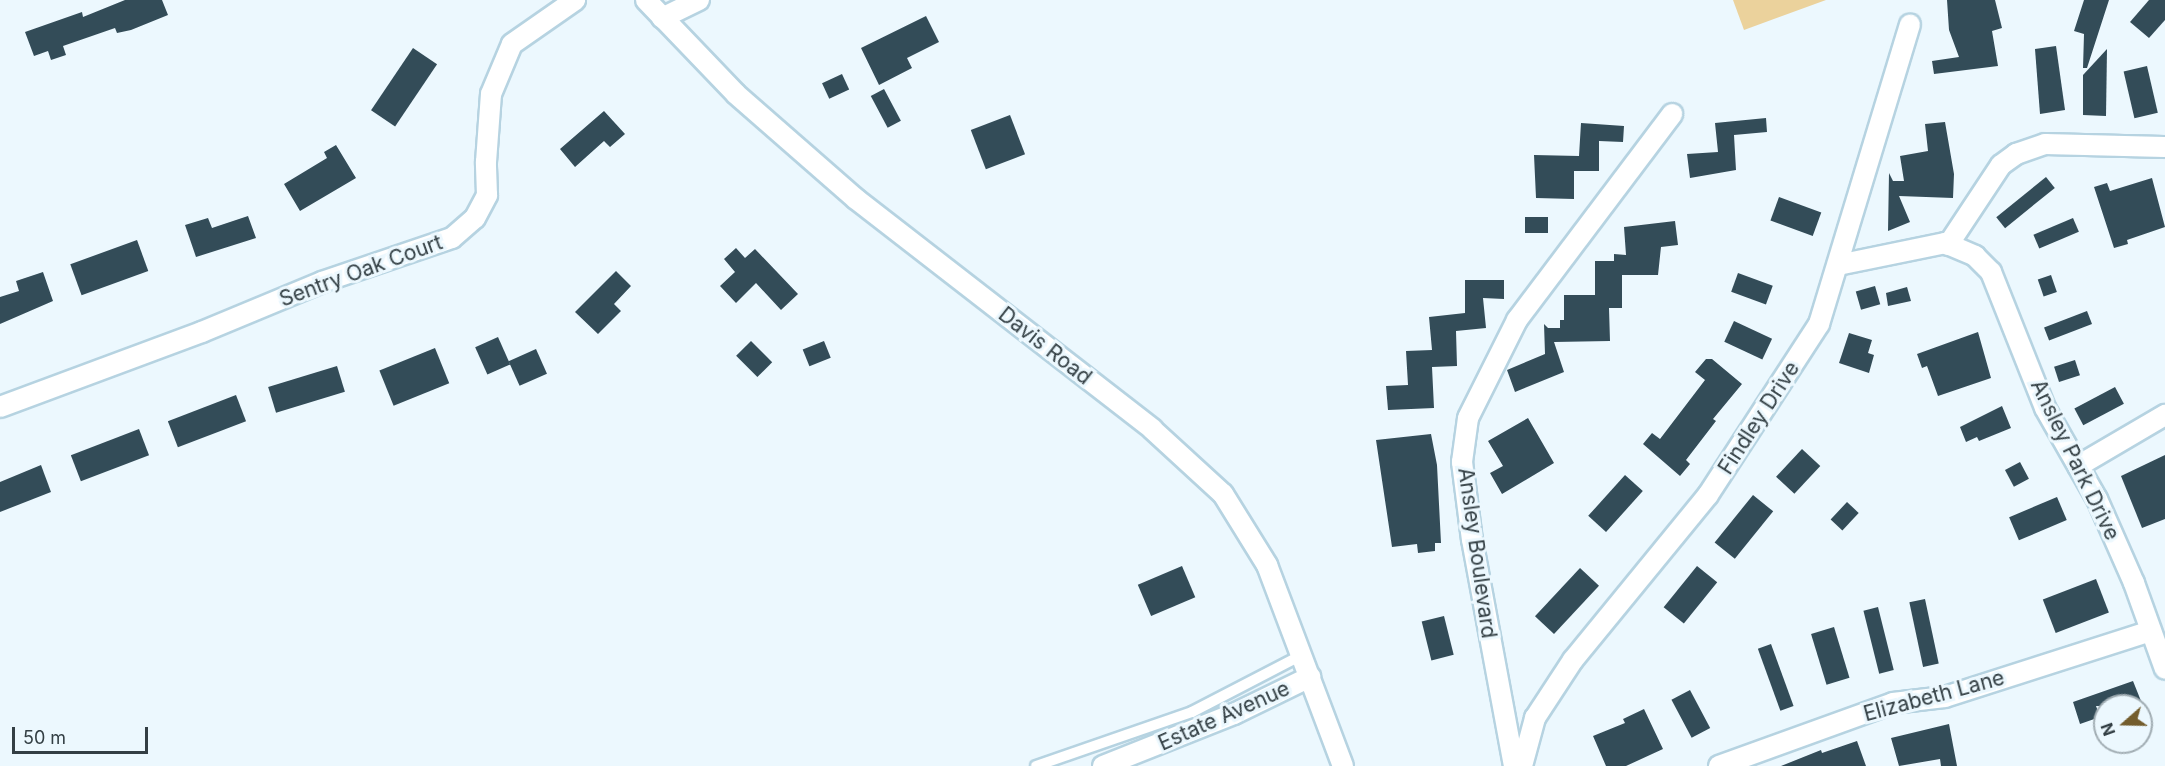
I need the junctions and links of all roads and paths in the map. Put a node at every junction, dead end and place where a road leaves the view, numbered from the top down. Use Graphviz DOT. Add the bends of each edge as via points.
graph roads {
  1 [pos="575,0"];
  2 [pos="646,0"];
  3 [pos="699,0"];
  4 [pos="662,18"];
  5 [pos="1910,25"];
  6 [pos="1672,114"];
  7 [pos="2165,147"];
  8 [pos="1948,244"];
  9 [pos="1838,265"];
  10 [pos="0,407"];
  11 [pos="2165,415"];
  12 [pos="2078,466"];
  13 [pos="2151,632"];
  14 [pos="1302,655"];
  15 [pos="2165,669"];
  16 [pos="1310,677"];
  17 [pos="1147,758"];
  18 [pos="1036,766"];
  19 [pos="1103,766"];
  20 [pos="1343,766"];
  21 [pos="1514,766"];
  22 [pos="1522,766"];
  23 [pos="1719,766"];
  1 -- 10 [label="street, Sentry Oak Court" via="512,44 491,94 487,195 476,218 452,238 322,282 202,332"];
  2 -- 4 [label="street, Davis Road"];
  3 -- 4 [label="street"];
  4 -- 14 [label="street, Davis Road" via="736,94 856,199 1152,429 1223,494 1267,565"];
  5 -- 9 [label="street, Findley Drive"];
  6 -- 21 [label="street, Ansley Boulevard" via="1517,321 1468,418 1462,462 1472,540"];
  7 -- 8 [label="street" via="2045,144 2016,154 2001,165"];
  8 -- 9 [label="street"];
  8 -- 12 [label="street, Ansley Park Drive" via="1975,256 1991,272 2045,408"];
  9 -- 22 [label="street, Findley Drive" via="1819,324 1776,394 1708,495 1573,660 1535,718"];
  11 -- 12 [label="street"];
  12 -- 13 [label="street, Ansley Park Drive" via="2097,499"];
  13 -- 15 [label="street, Ansley Park Drive"];
  13 -- 23 [label="street, Elizabeth Lane" via="1945,697 1893,704"];
  14 -- 16 [label="street, Davis Road"];
  14 -- 18 [label="lane" via="1192,712"];
  16 -- 17 [label="street, Estate Avenue"];
  16 -- 20 [label="street, Davis Road"];
  17 -- 19 [label="street, Estate Avenue"];
}
